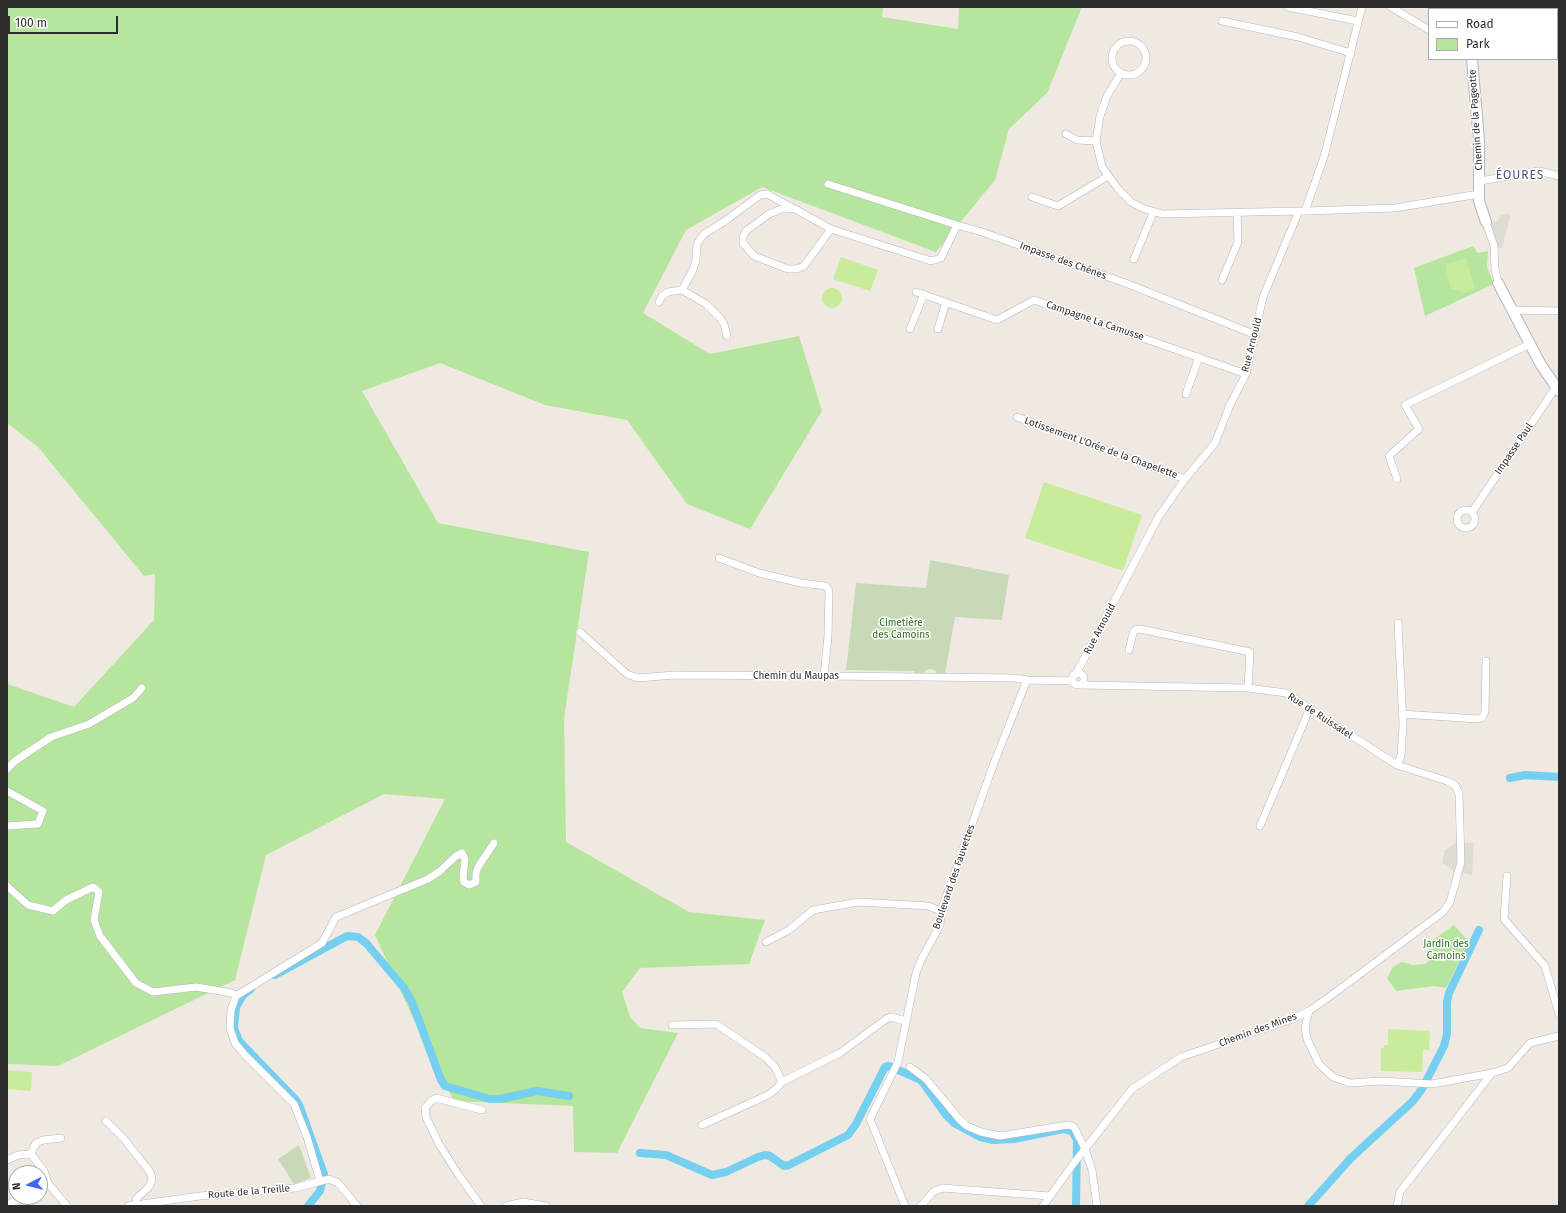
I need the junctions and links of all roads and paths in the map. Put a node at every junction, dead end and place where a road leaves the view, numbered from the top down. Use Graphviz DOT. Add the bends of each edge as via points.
graph roads {
  1 [pos="1288,7"];
  2 [pos="1362,7"];
  3 [pos="1392,7"];
  4 [pos="1222,21"];
  5 [pos="1358,21"];
  6 [pos="1428,29"];
  7 [pos="1350,53"];
  8 [pos="1472,60"];
  9 [pos="1121,73"];
  10 [pos="1066,134"];
  11 [pos="1096,141"];
  12 [pos="1108,176"];
  13 [pos="1559,176"];
  14 [pos="1480,181"];
  15 [pos="828,184"];
  16 [pos="1479,194"];
  17 [pos="1032,197"];
  18 [pos="794,209"];
  19 [pos="1302,211"];
  20 [pos="1153,212"];
  21 [pos="1237,213"];
  22 [pos="1486,222"];
  23 [pos="957,225"];
  24 [pos="831,229"];
  25 [pos="1134,259"];
  26 [pos="1222,280"];
  27 [pos="1498,283"];
  28 [pos="682,290"];
  29 [pos="659,302"];
  30 [pos="946,302"];
  31 [pos="1511,310"];
  32 [pos="1559,311"];
  33 [pos="910,329"];
  34 [pos="938,329"];
  35 [pos="1256,335"];
  36 [pos="727,336"];
  37 [pos="1530,344"];
  38 [pos="1199,357"];
  39 [pos="1246,374"];
  40 [pos="1558,389"];
  41 [pos="1186,394"];
  42 [pos="1017,416"];
  43 [pos="1185,479"];
  44 [pos="1397,479"];
  45 [pos="1472,512"];
  46 [pos="719,558"];
  47 [pos="1398,623"];
  48 [pos="580,632"];
  49 [pos="1129,650"];
  50 [pos="1486,661"];
  51 [pos="824,676"];
  52 [pos="1081,678"];
  53 [pos="1028,680"];
  54 [pos="142,688"];
  55 [pos="1248,688"];
  56 [pos="1310,708"];
  57 [pos="1402,714"];
  58 [pos="1397,765"];
  59 [pos="7,769"];
  60 [pos="7,791"];
  61 [pos="7,826"];
  62 [pos="1260,826"];
  63 [pos="1460,842"];
  64 [pos="494,844"];
  65 [pos="1508,876"];
  66 [pos="7,886"];
  67 [pos="941,911"];
  68 [pos="766,942"];
  69 [pos="236,996"];
  70 [pos="1309,1011"];
  71 [pos="1559,1014"];
  72 [pos="906,1021"];
  73 [pos="672,1024"];
  74 [pos="1559,1036"];
  75 [pos="910,1067"];
  76 [pos="1492,1074"];
  77 [pos="782,1082"];
  78 [pos="482,1110"];
  79 [pos="106,1121"];
  80 [pos="702,1125"];
  81 [pos="61,1138"];
  82 [pos="1083,1151"];
  83 [pos="31,1154"];
  84 [pos="7,1160"];
  85 [pos="37,1165"];
  86 [pos="322,1180"];
  87 [pos="48,1183"];
  88 [pos="1050,1196"];
  89 [pos="136,1204"];
  90 [pos="67,1206"];
  91 [pos="128,1206"];
  92 [pos="357,1206"];
  93 [pos="481,1206"];
  94 [pos="506,1206"];
  95 [pos="546,1206"];
  96 [pos="904,1206"];
  97 [pos="921,1206"];
  98 [pos="1043,1206"];
  99 [pos="1097,1206"];
  100 [pos="1397,1206"];
  1 -- 5 [label="street"];
  2 -- 5 [label="street, Rue Arnould"];
  3 -- 6 [label="street"];
  4 -- 7 [label="street" via="1298,37"];
  5 -- 7 [label="street, Rue Arnould"];
  7 -- 19 [label="street, Rue Arnould" via="1324,157"];
  8 -- 14 [label="street, Chemin de la Pageotte"];
  9 -- 9 [label="street" via="1132,75 1145,64 1144,52 1136,43 1125,42 1115,48 1112,59 1116,70"];
  9 -- 11 [label="street" via="1107,96 1100,116"];
  10 -- 11 [label="street" via="1077,140"];
  11 -- 12 [label="street" via="1098,156"];
  12 -- 17 [label="street" via="1058,206"];
  12 -- 20 [label="street" via="1131,202"];
  13 -- 14 [label="street" via="1539,171"];
  14 -- 16 [label="street, Chemin de la Pageotte"];
  15 -- 23 [label="street, Impasse des Chênes"];
  16 -- 19 [label="street" via="1395,208"];
  16 -- 22 [label="street, Chemin de la Pageotte"];
  18 -- 24 [label="street"];
  18 -- 24 [label="street" via="778,209 746,231 743,242 748,251 754,256 797,270 804,266"];
  18 -- 28 [label="street" via="766,194 760,195 704,234 697,244 693,270"];
  19 -- 21 [label="street"];
  19 -- 35 [label="street, Rue Arnould" via="1263,297"];
  20 -- 21 [label="street"];
  20 -- 25 [label="street"];
  21 -- 26 [label="street" via="1238,242"];
  22 -- 27 [label="street" via="1494,246"];
  23 -- 24 [label="street" via="945,252 937,261"];
  23 -- 35 [label="street, Impasse des Chênes" via="1128,284"];
  27 -- 31 [label="street"];
  28 -- 29 [label="street" via="668,292"];
  28 -- 36 [label="street" via="706,304 720,318"];
  30 -- 33 [label="street, Campagne La Camusse" via="920,293"];
  30 -- 34 [label="street"];
  30 -- 38 [label="street, Campagne La Camusse" via="997,320 1034,300"];
  31 -- 32 [label="street"];
  31 -- 37 [label="street"];
  35 -- 39 [label="street, Rue Arnould"];
  37 -- 40 [label="street"];
  37 -- 44 [label="street" via="1405,405 1419,429 1389,456"];
  38 -- 39 [label="street, Campagne La Camusse"];
  38 -- 41 [label="street"];
  39 -- 43 [label="street, Rue Arnould" via="1215,443"];
  40 -- 45 [label="street, Impasse Paul"];
  42 -- 43 [label="street, Lotissement L'Orée de la Chapelette"];
  43 -- 52 [label="street, Rue Arnould" via="1159,516 1082,662"];
  46 -- 51 [label="street" via="759,573 826,586 829,591 828,636"];
  47 -- 57 [label="street"];
  48 -- 51 [label="street, Chemin du Maupas" via="627,674 638,678 674,675"];
  49 -- 55 [label="street" via="1133,633 1140,629 1250,652"];
  50 -- 57 [label="street" via="1485,712 1482,718"];
  51 -- 53 [label="street, Chemin du Maupas"];
  52 -- 53 [label="street, Rue Arnould" via="1073,677 1073,681"];
  52 -- 55 [label="street, Rue de Ruissatel" via="1092,684"];
  53 -- 67 [label="street, Boulevard des Fauvettes" via="996,757"];
  54 -- 59 [label="street" via="133,698 89,724 51,736"];
  55 -- 56 [label="street, Rue de Ruissatel" via="1286,693"];
  56 -- 58 [label="street, Rue de Ruissatel"];
  56 -- 62 [label="street"];
  57 -- 58 [label="street" via="1402,747"];
  58 -- 63 [label="street, Rue de Ruissatel" via="1454,785 1458,794"];
  60 -- 61 [label="street" via="43,810 38,824"];
  63 -- 70 [label="street, Chemin des Mines" via="1461,862 1450,902 1442,912"];
  64 -- 69 [label="street" via="478,867 476,882 469,885 464,882 465,860 462,853 428,879 336,917 322,943"];
  65 -- 71 [label="street" via="1504,919 1544,966"];
  66 -- 69 [label="street" via="28,905 53,910 66,900 92,887 99,892 94,920 100,936 136,983 153,992 196,987 232,993"];
  67 -- 68 [label="street" via="928,906 858,902 813,910 789,930"];
  67 -- 72 [label="street, Boulevard des Fauvettes" via="940,925 916,973"];
  69 -- 86 [label="street" via="231,1010 230,1028 235,1043 294,1104"];
  70 -- 76 [label="street" via="1305,1027 1307,1039 1319,1064 1333,1077 1350,1083 1432,1084"];
  70 -- 82 [label="street, Chemin des Mines" via="1181,1057 1132,1089"];
  72 -- 77 [label="street" via="886,1019 840,1053"];
  72 -- 96 [label="street, Boulevard des Fauvettes" via="895,1071 870,1119"];
  73 -- 77 [label="street" via="716,1024 765,1057 775,1067"];
  74 -- 76 [label="street" via="1530,1043 1508,1068"];
  75 -- 82 [label="street" via="926,1079 950,1109 974,1130 1000,1136 1068,1125 1078,1132"];
  76 -- 100 [label="street" via="1400,1192"];
  77 -- 80 [label="street" via="768,1095"];
  78 -- 93 [label="street" via="436,1098 425,1108 426,1117 439,1144"];
  79 -- 89 [label="street" via="150,1172 151,1182 136,1199"];
  81 -- 83 [label="street" via="36,1143"];
  82 -- 88 [label="street, Chemin des Mines"];
  82 -- 99 [label="street" via="1092,1170"];
  83 -- 84 [label="street" via="18,1155"];
  83 -- 85 [label="street"];
  86 -- 89 [label="street, Route de la Treille" via="294,1188"];
  86 -- 92 [label="street" via="338,1183"];
  87 -- 90 [label="street"];
  88 -- 97 [label="street" via="942,1188 933,1192"];
  88 -- 98 [label="street, Chemin des Mines"];
  89 -- 91 [label="street, Route de la Treille"];
  94 -- 95 [label="street" via="523,1202"];
}
